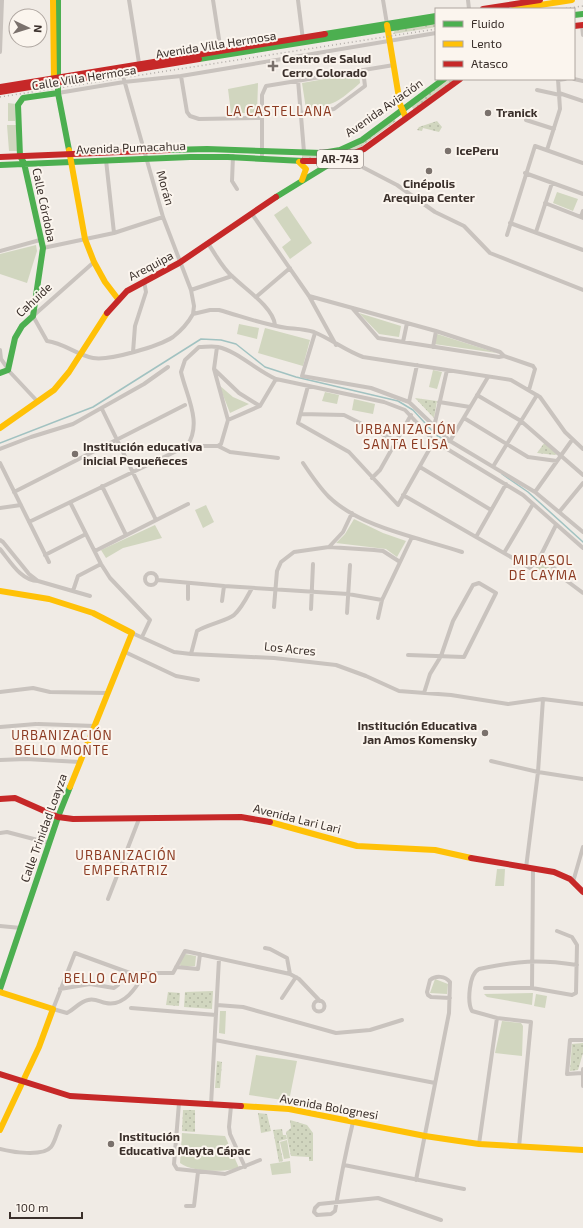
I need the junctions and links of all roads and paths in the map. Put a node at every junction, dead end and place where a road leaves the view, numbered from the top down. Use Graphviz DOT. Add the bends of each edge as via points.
graph roads {
  1 [pos="2,0"];
  2 [pos="53,0"];
  3 [pos="58,0"];
  4 [pos="129,0"];
  5 [pos="213,0"];
  6 [pos="298,0"];
  7 [pos="383,0"];
  8 [pos="540,0"];
  9 [pos="572,0"];
  10 [pos="553,1"];
  11 [pos="489,8"];
  12 [pos="519,8"];
  13 [pos="55,12"];
  14 [pos="435,16"];
  15 [pos="1,18"];
  16 [pos="435,21"];
  17 [pos="582,25"];
  18 [pos="388,26"];
  19 [pos="435,33"];
  20 [pos="583,35"];
  21 [pos="303,40"];
  22 [pos="390,41"];
  23 [pos="0,52"];
  24 [pos="221,52"];
  25 [pos="139,63"];
  26 [pos="394,65"];
  27 [pos="121,69"];
  28 [pos="363,70"];
  29 [pos="181,76"];
  30 [pos="56,80"];
  31 [pos="298,80"];
  32 [pos="443,80"];
  33 [pos="459,80"];
  34 [pos="558,80"];
  35 [pos="124,82"];
  36 [pos="0,87"];
  37 [pos="537,90"];
  38 [pos="0,92"];
  39 [pos="58,93"];
  40 [pos="559,94"];
  41 [pos="20,100"];
  42 [pos="583,101"];
  43 [pos="402,110"];
  44 [pos="301,113"];
  45 [pos="262,118"];
  46 [pos="406,118"];
  47 [pos="526,120"];
  48 [pos="554,129"];
  49 [pos="234,149"];
  50 [pos="262,150"];
  51 [pos="547,150"];
  52 [pos="144,151"];
  53 [pos="105,152"];
  54 [pos="304,152"];
  55 [pos="68,154"];
  56 [pos="20,156"];
  57 [pos="0,157"];
  58 [pos="233,157"];
  59 [pos="345,158"];
  60 [pos="146,159"];
  61 [pos="262,159"];
  62 [pos="106,160"];
  63 [pos="70,161"];
  64 [pos="336,161"];
  65 [pos="299,162"];
  66 [pos="24,163"];
  67 [pos="583,163"];
  68 [pos="0,165"];
  69 [pos="525,173"];
  70 [pos="302,180"];
  71 [pos="552,183"];
  72 [pos="237,189"];
  73 [pos="583,194"];
  74 [pos="545,203"];
  75 [pos="583,211"];
  76 [pos="252,214"];
  77 [pos="163,217"];
  78 [pos="582,218"];
  79 [pos="510,223"];
  80 [pos="536,232"];
  81 [pos="114,233"];
  82 [pos="507,235"];
  83 [pos="85,239"];
  84 [pos="40,240"];
  85 [pos="209,245"];
  86 [pos="43,248"];
  87 [pos="583,250"];
  88 [pos="0,251"];
  89 [pos="94,262"];
  90 [pos="179,263"];
  91 [pos="290,268"];
  92 [pos="232,276"];
  93 [pos="144,281"];
  94 [pos="191,290"];
  95 [pos="583,290"];
  96 [pos="256,296"];
  97 [pos="309,296"];
  98 [pos="118,300"];
  99 [pos="352,308"];
  100 [pos="193,314"];
  101 [pos="33,316"];
  102 [pos="407,323"];
  103 [pos="275,325"];
  104 [pos="436,331"];
  105 [pos="315,333"];
  106 [pos="403,342"];
  107 [pos="336,345"];
  108 [pos="433,346"];
  109 [pos="217,347"];
  110 [pos="0,350"];
  111 [pos="133,352"];
  112 [pos="82,353"];
  113 [pos="504,356"];
  114 [pos="417,366"];
  115 [pos="168,367"];
  116 [pos="8,369"];
  117 [pos="214,369"];
  118 [pos="447,370"];
  119 [pos="0,373"];
  120 [pos="488,377"];
  121 [pos="276,379"];
  122 [pos="308,386"];
  123 [pos="529,390"];
  124 [pos="478,395"];
  125 [pos="537,395"];
  126 [pos="38,402"];
  127 [pos="409,402"];
  128 [pos="439,402"];
  129 [pos="185,406"];
  130 [pos="260,406"];
  131 [pos="470,407"];
  132 [pos="102,409"];
  133 [pos="301,414"];
  134 [pos="411,415"];
  135 [pos="464,418"];
  136 [pos="228,420"];
  137 [pos="521,421"];
  138 [pos="434,427"];
  139 [pos="0,428"];
  140 [pos="116,440"];
  141 [pos="572,440"];
  142 [pos="396,441"];
  143 [pos="434,441"];
  144 [pos="450,441"];
  145 [pos="507,443"];
  146 [pos="187,446"];
  147 [pos="218,446"];
  148 [pos="0,448"];
  149 [pos="582,448"];
  150 [pos="561,456"];
  151 [pos="278,458"];
  152 [pos="557,460"];
  153 [pos="0,463"];
  154 [pos="303,463"];
  155 [pos="494,465"];
  156 [pos="420,467"];
  157 [pos="132,471"];
  158 [pos="583,474"];
  159 [pos="372,478"];
  160 [pos="583,483"];
  161 [pos="506,484"];
  162 [pos="102,486"];
  163 [pos="14,492"];
  164 [pos="535,492"];
  165 [pos="403,495"];
  166 [pos="70,502"];
  167 [pos="188,504"];
  168 [pos="533,504"];
  169 [pos="21,505"];
  170 [pos="0,508"];
  171 [pos="491,510"];
  172 [pos="560,511"];
  173 [pos="352,513"];
  174 [pos="156,520"];
  175 [pos="30,522"];
  176 [pos="556,525"];
  177 [pos="583,532"];
  178 [pos="86,534"];
  179 [pos="126,535"];
  180 [pos="412,537"];
  181 [pos="476,537"];
  182 [pos="0,540"];
  183 [pos="329,547"];
  184 [pos="583,548"];
  185 [pos="0,549"];
  186 [pos="95,551"];
  187 [pos="462,552"];
  188 [pos="504,553"];
  189 [pos="46,555"];
  190 [pos="540,555"];
  191 [pos="49,562"];
  192 [pos="400,562"];
  193 [pos="101,564"];
  194 [pos="313,564"];
  195 [pos="350,566"];
  196 [pos="158,580"];
  197 [pos="38,581"];
  198 [pos="188,583"];
  199 [pos="224,586"];
  200 [pos="252,588"];
  201 [pos="275,589"];
  202 [pos="73,591"];
  203 [pos="0,592"];
  204 [pos="312,592"];
  205 [pos="583,592"];
  206 [pos="348,594"];
  207 [pos="90,596"];
  208 [pos="188,598"];
  209 [pos="382,600"];
  210 [pos="222,601"];
  211 [pos="274,607"];
  212 [pos="311,609"];
  213 [pos="347,613"];
  214 [pos="378,618"];
  215 [pos="132,633"];
  216 [pos="142,637"];
  217 [pos="125,652"];
  218 [pos="191,654"];
  219 [pos="408,655"];
  220 [pos="441,656"];
  221 [pos="198,680"];
  222 [pos="0,692"];
  223 [pos="108,693"];
  224 [pos="424,693"];
  225 [pos="543,699"];
  226 [pos="583,704"];
  227 [pos="95,726"];
  228 [pos="0,727"];
  229 [pos="0,760"];
  230 [pos="491,761"];
  231 [pos="80,762"];
  232 [pos="538,772"];
  233 [pos="583,779"];
  234 [pos="0,800"];
  235 [pos="58,817"];
  236 [pos="139,818"];
  237 [pos="0,833"];
  238 [pos="49,843"];
  239 [pos="583,847"];
  240 [pos="526,868"];
  241 [pos="534,869"];
  242 [pos="572,882"];
  243 [pos="583,892"];
  244 [pos="108,899"];
  245 [pos="0,926"];
  246 [pos="21,928"];
  247 [pos="557,931"];
  248 [pos="265,948"];
  249 [pos="200,954"];
  250 [pos="219,959"];
  251 [pos="532,960"];
  252 [pos="577,965"];
  253 [pos="176,967"];
  254 [pos="124,971"];
  255 [pos="290,974"];
  256 [pos="138,976"];
  257 [pos="296,977"];
  258 [pos="484,988"];
  259 [pos="532,988"];
  260 [pos="0,989"];
  261 [pos="60,989"];
  262 [pos="0,992"];
  263 [pos="282,998"];
  264 [pos="450,998"];
  265 [pos="320,1001"];
  266 [pos="217,1005"];
  267 [pos="131,1008"];
  268 [pos="53,1009"];
  269 [pos="216,1015"];
  270 [pos="497,1018"];
  271 [pos="402,1020"];
  272 [pos="215,1040"];
  273 [pos="583,1040"];
  274 [pos="583,1071"];
  275 [pos="0,1074"];
  276 [pos="23,1082"];
  277 [pos="435,1083"];
  278 [pos="583,1086"];
  279 [pos="179,1103"];
  280 [pos="210,1105"];
  281 [pos="231,1106"];
  282 [pos="353,1122"];
  283 [pos="60,1126"];
  284 [pos="0,1130"];
  285 [pos="425,1136"];
  286 [pos="479,1144"];
  287 [pos="519,1147"];
  288 [pos="0,1149"];
  289 [pos="583,1150"];
  290 [pos="260,1160"];
  291 [pos="344,1165"];
  292 [pos="245,1167"];
  293 [pos="198,1172"];
  294 [pos="416,1180"];
  295 [pos="464,1189"];
  296 [pos="337,1202"];
  297 [pos="186,1206"];
  298 [pos="440,1220"];
  1 -- 15 [label="street"];
  2 -- 13 [label="main road"];
  3 -- 13 [label="main road"];
  4 -- 25 [label="street"];
  5 -- 24 [label="street"];
  6 -- 21 [label="street"];
  7 -- 18 [label="street"];
  8 -- 11 [label="main road"];
  9 -- 10 [label="main road"];
  10 -- 12 [label="main road"];
  13 -- 30 [label="main road"];
  14 -- 18 [label="main road, Avenida Villa Hermosa"];
  15 -- 23 [label="street"];
  16 -- 18 [label="main road, Avenida Villa Hermosa"];
  17 -- 20 [label="street"];
  18 -- 21 [label="main road, Avenida Villa Hermosa"];
  18 -- 22 [label="main road"];
  19 -- 22 [label="street, Calle Villa Hermosa"];
  21 -- 24 [label="main road, Avenida Villa Hermosa"];
  22 -- 26 [label="main road"];
  22 -- 29 [label="street, Calle Villa Hermosa"];
  24 -- 25 [label="main road, Avenida Villa Hermosa"];
  24 -- 27 [label="main road, Avenida Villa Hermosa"];
  25 -- 27 [label="main road, Avenida Villa Hermosa"];
  26 -- 28 [label="street"];
  26 -- 43 [label="main road"];
  27 -- 30 [label="main road, Avenida Villa Hermosa"];
  27 -- 35 [label="street, Morán"];
  28 -- 31 [label="street"];
  28 -- 44 [label="street" via="365,86 348,100 328,112"];
  29 -- 35 [label="street, Calle Villa Hermosa"];
  29 -- 45 [label="street" via="187,112 195,118"];
  30 -- 36 [label="main road, Avenida Villa Hermosa"];
  30 -- 38 [label="main road, Avenida Villa Hermosa"];
  30 -- 39 [label="main road"];
  31 -- 44 [label="street"];
  31 -- 45 [label="street" via="266,86 262,95"];
  32 -- 43 [label="main road, Avenida Aviación / AR-743"];
  33 -- 46 [label="main road, Avenida Aviación / AR-743"];
  34 -- 40 [label="street"];
  35 -- 39 [label="street, Calle Villa Hermosa"];
  35 -- 52 [label="street, Morán"];
  37 -- 40 [label="street"];
  39 -- 41 [label="main road, Calle Villa Hermosa"];
  39 -- 55 [label="main road"];
  40 -- 42 [label="street"];
  40 -- 48 [label="street" via="560,109"];
  41 -- 56 [label="main road, Calle Córdoba"];
  43 -- 46 [label="main road"];
  43 -- 54 [label="main road, Avenida Aviación / AR-743" via="351,146 329,152"];
  44 -- 54 [label="street"];
  45 -- 50 [label="street"];
  46 -- 59 [label="main road, Avenida Aviación / AR-743" via="364,149"];
  47 -- 48 [label="street"];
  48 -- 51 [label="street"];
  49 -- 50 [label="main road, Avenida Pumacahua / AR-743"];
  49 -- 52 [label="main road, Avenida Pumacahua / AR-743"];
  49 -- 58 [label="street"];
  50 -- 54 [label="main road, Avenida Aviación / AR-743"];
  50 -- 61 [label="street"];
  51 -- 67 [label="street"];
  51 -- 69 [label="street" via="535,146"];
  52 -- 53 [label="main road, Avenida Pumacahua / AR-743"];
  52 -- 60 [label="street, Morán"];
  53 -- 55 [label="main road, Avenida Pumacahua / AR-743"];
  53 -- 62 [label="street"];
  55 -- 56 [label="main road, Avenida Pumacahua / AR-743"];
  55 -- 63 [label="main road"];
  56 -- 57 [label="main road, Avenida Pumacahua / AR-743"];
  56 -- 66 [label="main road, Calle Córdoba"];
  58 -- 60 [label="main road, Avenida Pumacahua / AR-743"];
  58 -- 61 [label="main road, Avenida Pumacahua / AR-743"];
  58 -- 72 [label="street" via="232,181"];
  59 -- 64 [label="main road, Avenida Aviación / AR-743"];
  59 -- 95 [label="street" via="397,185 435,212 464,226 490,253"];
  60 -- 62 [label="main road, Avenida Pumacahua / AR-743"];
  60 -- 77 [label="street, Morán"];
  61 -- 65 [label="main road, Avenida Aviación / AR-743"];
  62 -- 63 [label="main road, Avenida Pumacahua / AR-743"];
  62 -- 81 [label="street"];
  63 -- 66 [label="main road, Avenida Pumacahua / AR-743"];
  63 -- 83 [label="main road"];
  64 -- 65 [label="main road, Avenida Aviación / AR-743"];
  64 -- 70 [label="main road, Arequipa"];
  65 -- 70 [label="main road" via="306,170"];
  66 -- 68 [label="main road, Avenida Pumacahua / AR-743"];
  66 -- 84 [label="main road, Calle Córdoba"];
  69 -- 71 [label="street"];
  69 -- 79 [label="street"];
  70 -- 76 [label="main road, Arequipa"];
  71 -- 73 [label="street"];
  71 -- 74 [label="street"];
  74 -- 78 [label="street"];
  74 -- 80 [label="street"];
  75 -- 78 [label="street"];
  76 -- 85 [label="main road, Arequipa"];
  76 -- 91 [label="street"];
  77 -- 81 [label="street"];
  77 -- 90 [label="street, Morán"];
  79 -- 80 [label="street"];
  79 -- 82 [label="street"];
  80 -- 87 [label="street"];
  81 -- 83 [label="street"];
  83 -- 86 [label="street"];
  83 -- 89 [label="main road"];
  84 -- 86 [label="main road, Calle Córdoba"];
  84 -- 88 [label="street"];
  85 -- 90 [label="main road, Arequipa"];
  85 -- 92 [label="street"];
  86 -- 101 [label="main road, Calle Córdoba"];
  89 -- 98 [label="main road"];
  89 -- 101 [label="street, Cahuide"];
  90 -- 93 [label="main road, Arequipa"];
  90 -- 94 [label="street, Morán"];
  91 -- 96 [label="street"];
  91 -- 97 [label="street"];
  92 -- 94 [label="street"];
  92 -- 96 [label="street"];
  93 -- 98 [label="main road, Arequipa"];
  93 -- 111 [label="street" via="146,292 135,326"];
  94 -- 100 [label="street, Morán"];
  96 -- 103 [label="street"];
  97 -- 99 [label="street"];
  97 -- 107 [label="street"];
  98 -- 112 [label="main road, Arequipa" via="96,327"];
  99 -- 102 [label="street"];
  99 -- 106 [label="street" via="378,338"];
  100 -- 103 [label="street" via="219,310"];
  100 -- 111 [label="street" via="174,336"];
  101 -- 112 [label="street" via="48,341 59,342"];
  101 -- 116 [label="main road, Cahuide" via="22,326 15,338"];
  102 -- 104 [label="street"];
  102 -- 106 [label="street"];
  103 -- 105 [label="street"];
  104 -- 108 [label="street"];
  104 -- 113 [label="street" via="500,352"];
  105 -- 107 [label="street"];
  105 -- 127 [label="street" via="302,376 371,388"];
  106 -- 108 [label="street"];
  107 -- 114 [label="street" via="363,357"];
  108 -- 113 [label="street"];
  109 -- 117 [label="street"];
  109 -- 121 [label="street" via="234,353"];
  109 -- 146 [label="street" via="199,347 182,364 181,372 194,425"];
  110 -- 116 [label="street" via="1,359"];
  111 -- 112 [label="street" via="101,358"];
  112 -- 126 [label="main road, Arequipa" via="54,390"];
  113 -- 123 [label="street" via="534,368"];
  114 -- 118 [label="street"];
  114 -- 127 [label="street"];
  115 -- 132 [label="street"];
  116 -- 119 [label="main road"];
  116 -- 126 [label="street"];
  117 -- 130 [label="street" via="239,393"];
  117 -- 136 [label="street"];
  118 -- 120 [label="street"];
  118 -- 128 [label="street"];
  120 -- 123 [label="street" via="510,380"];
  120 -- 124 [label="street"];
  121 -- 122 [label="street"];
  121 -- 130 [label="street"];
  122 -- 133 [label="street"];
  122 -- 134 [label="street" via="384,402"];
  123 -- 125 [label="street"];
  124 -- 131 [label="street"];
  124 -- 137 [label="street"];
  125 -- 137 [label="street"];
  125 -- 141 [label="street"];
  126 -- 139 [label="main road, Arequipa"];
  127 -- 138 [label="street"];
  128 -- 131 [label="street"];
  128 -- 138 [label="street"];
  129 -- 140 [label="street"];
  130 -- 136 [label="street"];
  131 -- 135 [label="street"];
  132 -- 140 [label="street"];
  132 -- 148 [label="street" via="73,424"];
  133 -- 142 [label="street" via="344,415"];
  133 -- 159 [label="street" via="298,423 348,452"];
  134 -- 142 [label="street"];
  134 -- 143 [label="street"];
  135 -- 144 [label="street"];
  135 -- 145 [label="street"];
  136 -- 147 [label="street"];
  137 -- 145 [label="street"];
  137 -- 150 [label="street"];
  138 -- 144 [label="street"];
  140 -- 157 [label="street"];
  140 -- 163 [label="street"];
  141 -- 149 [label="street"];
  141 -- 150 [label="street"];
  142 -- 159 [label="street" via="380,470"];
  143 -- 156 [label="street"];
  143 -- 161 [label="street"];
  144 -- 155 [label="street"];
  145 -- 152 [label="street" via="531,458"];
  145 -- 155 [label="street"];
  146 -- 147 [label="street"];
  146 -- 157 [label="street"];
  147 -- 151 [label="street" via="230,452"];
  150 -- 152 [label="street"];
  150 -- 158 [label="street"];
  152 -- 164 [label="street"];
  153 -- 163 [label="street"];
  154 -- 173 [label="street" via="329,497"];
  155 -- 164 [label="street"];
  156 -- 165 [label="street"];
  156 -- 171 [label="street"];
  157 -- 162 [label="street"];
  157 -- 174 [label="street"];
  159 -- 165 [label="street" via="398,504"];
  160 -- 172 [label="street"];
  161 -- 168 [label="street"];
  161 -- 171 [label="street"];
  162 -- 166 [label="street"];
  162 -- 179 [label="street"];
  163 -- 169 [label="street"];
  164 -- 172 [label="street"];
  165 -- 181 [label="street"];
  166 -- 175 [label="street"];
  166 -- 178 [label="street"];
  167 -- 174 [label="street"];
  168 -- 176 [label="street"];
  168 -- 188 [label="street"];
  169 -- 170 [label="street"];
  169 -- 175 [label="street"];
  171 -- 181 [label="street"];
  172 -- 177 [label="street"];
  173 -- 180 [label="street" via="391,531"];
  173 -- 183 [label="street" via="343,532"];
  174 -- 179 [label="street"];
  175 -- 189 [label="street"];
  176 -- 184 [label="street"];
  176 -- 190 [label="street"];
  178 -- 186 [label="street"];
  178 -- 189 [label="street"];
  179 -- 186 [label="street"];
  180 -- 187 [label="street"];
  180 -- 192 [label="street"];
  181 -- 188 [label="street"];
  182 -- 197 [label="street"];
  183 -- 192 [label="street" via="383,551"];
  183 -- 201 [label="street" via="305,549 286,557 277,571"];
  185 -- 197 [label="street" via="24,577"];
  186 -- 193 [label="street"];
  188 -- 190 [label="street" via="530,568"];
  189 -- 191 [label="street"];
  190 -- 205 [label="street" via="567,581"];
  192 -- 209 [label="street"];
  193 -- 202 [label="street" via="78,576"];
  193 -- 216 [label="street" via="110,578 150,620"];
  194 -- 204 [label="street"];
  195 -- 206 [label="street"];
  196 -- 198 [label="street"];
  197 -- 202 [label="street"];
  198 -- 199 [label="street"];
  198 -- 208 [label="street"];
  199 -- 200 [label="street"];
  199 -- 210 [label="street"];
  200 -- 201 [label="street"];
  200 -- 218 [label="street" via="233,616 197,631"];
  201 -- 204 [label="street"];
  201 -- 211 [label="street"];
  202 -- 207 [label="street"];
  203 -- 215 [label="main road, Los Acres" via="49,599 86,611"];
  204 -- 206 [label="street"];
  204 -- 212 [label="street"];
  206 -- 209 [label="street"];
  206 -- 213 [label="street"];
  209 -- 214 [label="street"];
  215 -- 216 [label="street, Los Acres"];
  215 -- 217 [label="main road, Calle Trinidad Loayza"];
  216 -- 218 [label="street, Los Acres" via="174,652"];
  217 -- 221 [label="street" via="176,676"];
  217 -- 223 [label="main road, Calle Trinidad Loayza"];
  218 -- 224 [label="street, Los Acres" via="274,658 336,665 398,691"];
  219 -- 220 [label="street"];
  220 -- 220 [label="street" via="453,621 473,585 479,583 496,593 464,657"];
  220 -- 224 [label="street" via="430,674"];
  222 -- 223 [label="street" via="33,688 50,692"];
  223 -- 227 [label="main road, Calle Trinidad Loayza"];
  224 -- 225 [label="street, Los Acres" via="508,704"];
  225 -- 226 [label="street, Los Acres"];
  225 -- 232 [label="street"];
  227 -- 228 [label="street" via="37,724"];
  227 -- 231 [label="main road, Calle Trinidad Loayza"];
  229 -- 231 [label="street"];
  230 -- 232 [label="street"];
  231 -- 235 [label="main road, Calle Trinidad Loayza"];
  232 -- 233 [label="street"];
  232 -- 240 [label="street"];
  234 -- 235 [label="main road, Avenida Lari Lari" via="15,798"];
  235 -- 236 [label="main road, Avenida Lari Lari"];
  235 -- 238 [label="main road, Calle Trinidad Loayza"];
  236 -- 240 [label="main road, Avenida Lari Lari" via="241,817 268,821 357,846 435,850"];
  236 -- 244 [label="street"];
  237 -- 238 [label="street" via="7,832"];
  238 -- 246 [label="main road, Calle Trinidad Loayza"];
  239 -- 242 [label="street"];
  240 -- 241 [label="main road, Avenida Lari Lari"];
  241 -- 242 [label="main road, Avenida Lari Lari" via="554,872"];
  241 -- 251 [label="street"];
  242 -- 243 [label="main road, Avenida Lari Lari"];
  245 -- 246 [label="street"];
  246 -- 260 [label="main road, Calle Trinidad Loayza"];
  247 -- 252 [label="street" via="576,942"];
  248 -- 255 [label="street" via="287,958"];
  249 -- 250 [label="street"];
  249 -- 253 [label="street" via="185,951"];
  249 -- 253 [label="street" via="198,969"];
  250 -- 255 [label="street"];
  250 -- 266 [label="street"];
  251 -- 252 [label="street"];
  251 -- 259 [label="street"];
  251 -- 270 [label="street" via="475,971 471,982 471,1010"];
  252 -- 259 [label="street" via="577,991 574,994"];
  253 -- 268 [label="street" via="173,973 145,973 126,998 116,1003 89,999 67,1013"];
  254 -- 256 [label="street"];
  254 -- 261 [label="street" via="114,988 90,984"];
  254 -- 261 [label="street" via="75,953"];
  255 -- 257 [label="street"];
  257 -- 263 [label="street"];
  257 -- 265 [label="street"];
  258 -- 259 [label="street"];
  261 -- 268 [label="street"];
  262 -- 268 [label="main road"];
  264 -- 264 [label="street" via="428,995 430,980 436,977 448,980 451,985"];
  264 -- 277 [label="street"];
  266 -- 269 [label="street"];
  266 -- 271 [label="street" via="243,1007 336,1033 370,1030"];
  267 -- 269 [label="street"];
  268 -- 276 [label="main road"];
  269 -- 272 [label="street"];
  270 -- 286 [label="street"];
  270 -- 287 [label="street" via="531,1022"];
  272 -- 277 [label="street"];
  272 -- 280 [label="street"];
  273 -- 274 [label="street" via="570,1040 567,1074"];
  274 -- 278 [label="street"];
  275 -- 276 [label="main road, Avenida Bolognesi"];
  276 -- 279 [label="main road, Avenida Bolognesi" via="70,1096"];
  276 -- 284 [label="main road"];
  277 -- 285 [label="street"];
  279 -- 280 [label="main road, Avenida Bolognesi"];
  279 -- 293 [label="street" via="175,1167"];
  280 -- 281 [label="main road, Avenida Bolognesi"];
  281 -- 282 [label="main road, Avenida Bolognesi" via="289,1109"];
  281 -- 292 [label="street" via="229,1127"];
  282 -- 285 [label="main road, Avenida Bolognesi"];
  282 -- 291 [label="street"];
  283 -- 288 [label="street" via="52,1147 46,1150 19,1153"];
  285 -- 286 [label="main road, Avenida Bolognesi"];
  285 -- 294 [label="street"];
  286 -- 287 [label="main road, Avenida Bolognesi"];
  287 -- 289 [label="main road, Avenida Bolognesi"];
  290 -- 292 [label="street"];
  291 -- 294 [label="street"];
  291 -- 296 [label="street"];
  292 -- 293 [label="street" via="225,1174"];
  293 -- 297 [label="street" via="194,1206"];
  294 -- 295 [label="street"];
  296 -- 296 [label="street" via="319,1204 314,1212 317,1215 331,1214 335,1211"];
  296 -- 298 [label="street" via="378,1198"];
}
